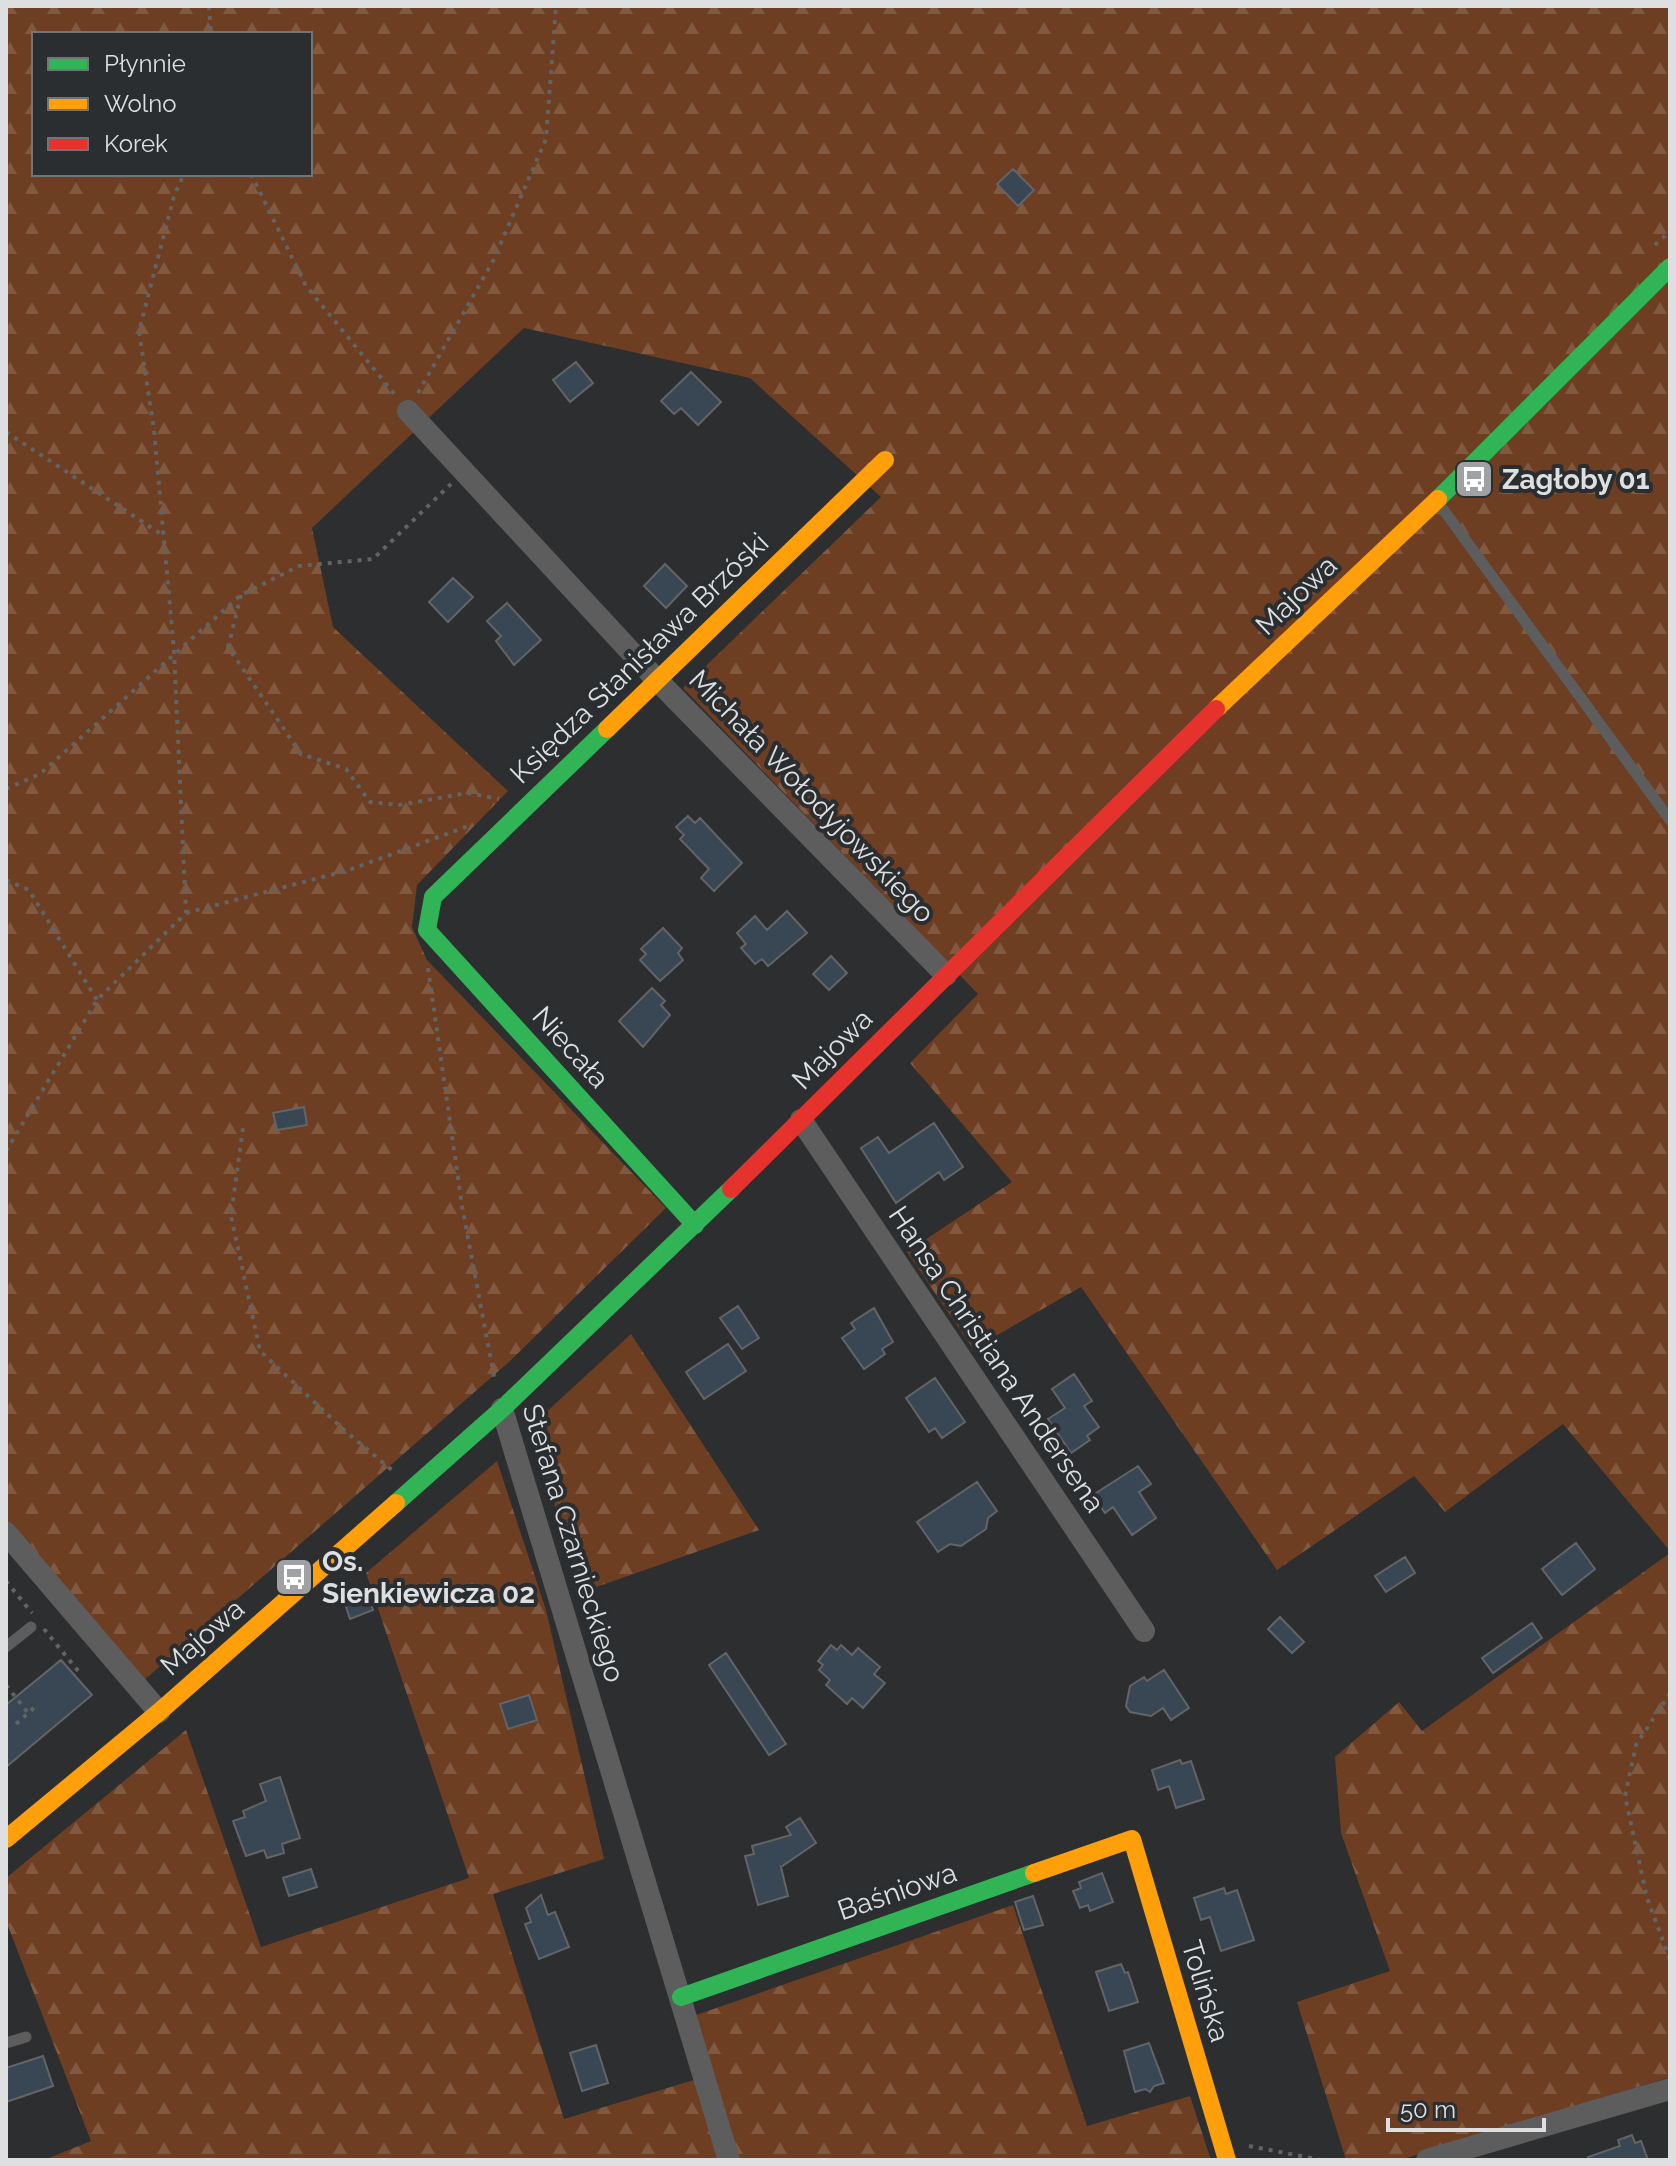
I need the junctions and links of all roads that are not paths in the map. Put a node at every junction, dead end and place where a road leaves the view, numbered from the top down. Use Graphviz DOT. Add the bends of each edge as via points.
graph roads {
  1 [pos="1670,267"];
  2 [pos="408,411"];
  3 [pos="885,460"];
  4 [pos="1437,500"];
  5 [pos="657,680"];
  6 [pos="1670,820"];
  7 [pos="427,930"];
  8 [pos="946,975"];
  9 [pos="801,1120"];
  10 [pos="695,1225"];
  11 [pos="502,1409"];
  12 [pos="6,1533"];
  13 [pos="31,1627"];
  14 [pos="1144,1631"];
  15 [pos="6,1647"];
  16 [pos="159,1712"];
  17 [pos="6,1839"];
  18 [pos="1132,1839"];
  19 [pos="681,1997"];
  20 [pos="26,2037"];
  21 [pos="6,2043"];
  22 [pos="1670,2089"];
  23 [pos="1225,2153"];
  24 [pos="729,2160"];
  25 [pos="1427,2160"];
  1 -- 4 [label="street, Majowa"];
  2 -- 5 [label="street, Michała Wołodyjowskiego"];
  3 -- 5 [label="street, Księdza Stanisława Brzóski"];
  4 -- 6 [label="lane"];
  4 -- 8 [label="street, Majowa"];
  5 -- 7 [label="street, Księdza Stanisława Brzóski" via="433,897"];
  5 -- 8 [label="street, Michała Wołodyjowskiego"];
  7 -- 10 [label="street, Niecała"];
  8 -- 9 [label="street, Majowa"];
  9 -- 10 [label="street, Majowa"];
  9 -- 14 [label="street, Hansa Christiana Andersena"];
  10 -- 11 [label="street, Majowa"];
  11 -- 16 [label="street, Majowa"];
  11 -- 19 [label="street, Stefana Czarnieckiego"];
  12 -- 16 [label="street"];
  13 -- 15 [label="lane"];
  16 -- 17 [label="street, Majowa"];
  18 -- 19 [label="street, Baśniowa"];
  18 -- 23 [label="street, Tolińska"];
  19 -- 24 [label="street, Stefana Czarnieckiego"];
  20 -- 21 [label="lane"];
  22 -- 25 [label="street"];
}
